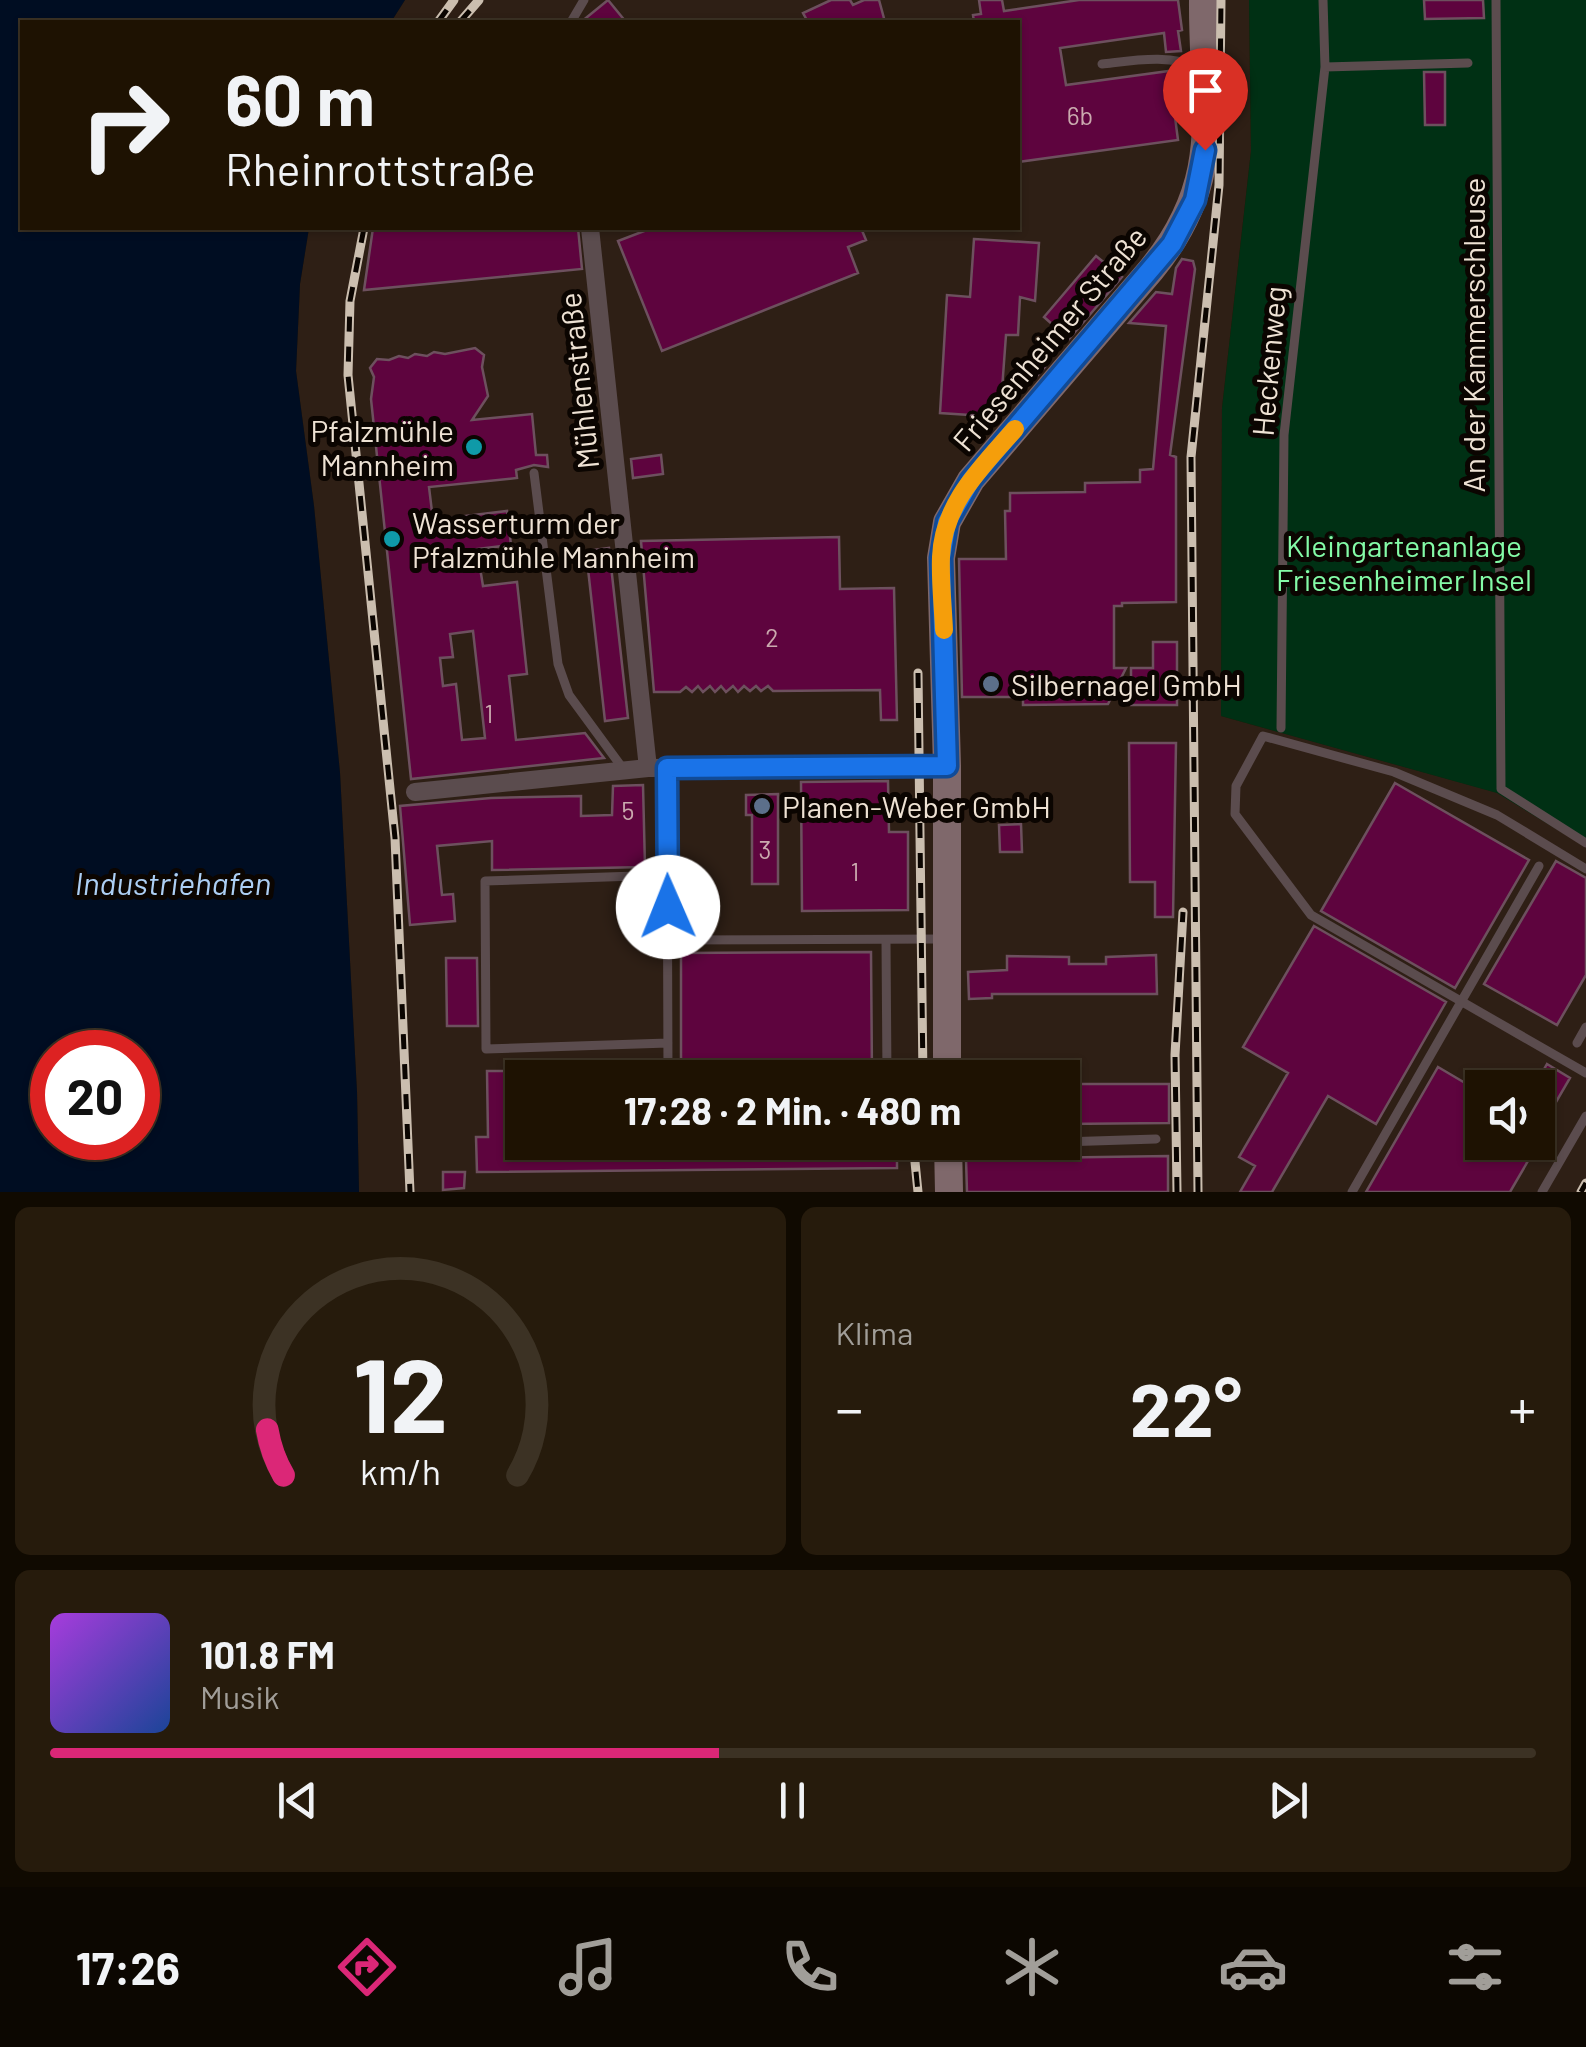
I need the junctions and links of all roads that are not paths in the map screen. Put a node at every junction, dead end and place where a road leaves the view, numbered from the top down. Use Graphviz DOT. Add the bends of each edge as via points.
graph roads {
  1 [pos="1203,0"];
  2 [pos="1323,0"];
  3 [pos="1496,0"];
  4 [pos="1102,64"];
  5 [pos="1468,64"];
  6 [pos="1324,67"];
  7 [pos="1204,69"];
  8 [pos="590,230"];
  9 [pos="534,473"];
  10 [pos="1282,728"];
  11 [pos="947,766"];
  12 [pos="648,768"];
  13 [pos="667,768"];
  14 [pos="624,770"];
  15 [pos="415,792"];
  16 [pos="1586,843"];
  17 [pos="1539,866"];
  18 [pos="1586,869"];
  19 [pos="667,875"];
  20 [pos="946,939"];
  21 [pos="668,940"];
  22 [pos="886,942"];
  23 [pos="1462,1002"];
  24 [pos="1586,1027"];
  25 [pos="668,1043"];
  26 [pos="1577,1043"];
  27 [pos="668,1060"];
  28 [pos="887,1060"];
  29 [pos="947,1060"];
  30 [pos="1586,1073"];
  31 [pos="1586,1116"];
  32 [pos="1156,1139"];
  33 [pos="1080,1141"];
  34 [pos="948,1160"];
  35 [pos="949,1192"];
  36 [pos="1352,1192"];
  37 [pos="1542,1192"];
  1 -- 7 [label="street, Friesenheimer Straße"];
  2 -- 6 [label="lane, Heckenweg"];
  3 -- 16 [label="lane, An der Kammerschleuse" via="1501,789"];
  4 -- 7 [label="lane" via="1154,58"];
  5 -- 6 [label="lane"];
  6 -- 10 [label="lane, Heckenweg" via="1284,436"];
  7 -- 11 [label="street, Friesenheimer Straße" via="1206,158 1181,229 971,480 947,522 941,558"];
  8 -- 12 [label="street, Mühlenstraße"];
  9 -- 14 [label="lane" via="558,664 569,695"];
  11 -- 13 [label="street"];
  11 -- 20 [label="street, Friesenheimer Straße"];
  12 -- 13 [label="street"];
  12 -- 14 [label="street"];
  13 -- 19 [label="lane"];
  14 -- 15 [label="street"];
  17 -- 23 [label="lane"];
  18 -- 23 [label="lane" via="1497,815 1394,772 1263,736 1236,786 1235,814 1310,915"];
  19 -- 21 [label="lane"];
  19 -- 25 [label="lane" via="485,881 486,1049"];
  20 -- 22 [label="lane"];
  20 -- 29 [label="street, Friesenheimer Straße"];
  21 -- 22 [label="lane"];
  21 -- 25 [label="lane"];
  22 -- 28 [label="lane"];
  23 -- 30 [label="lane"];
  23 -- 36 [label="lane"];
  24 -- 26 [label="lane"];
  25 -- 27 [label="lane"];
  31 -- 37 [label="lane"];
  32 -- 33 [label="lane"];
  34 -- 35 [label="street"];
}
